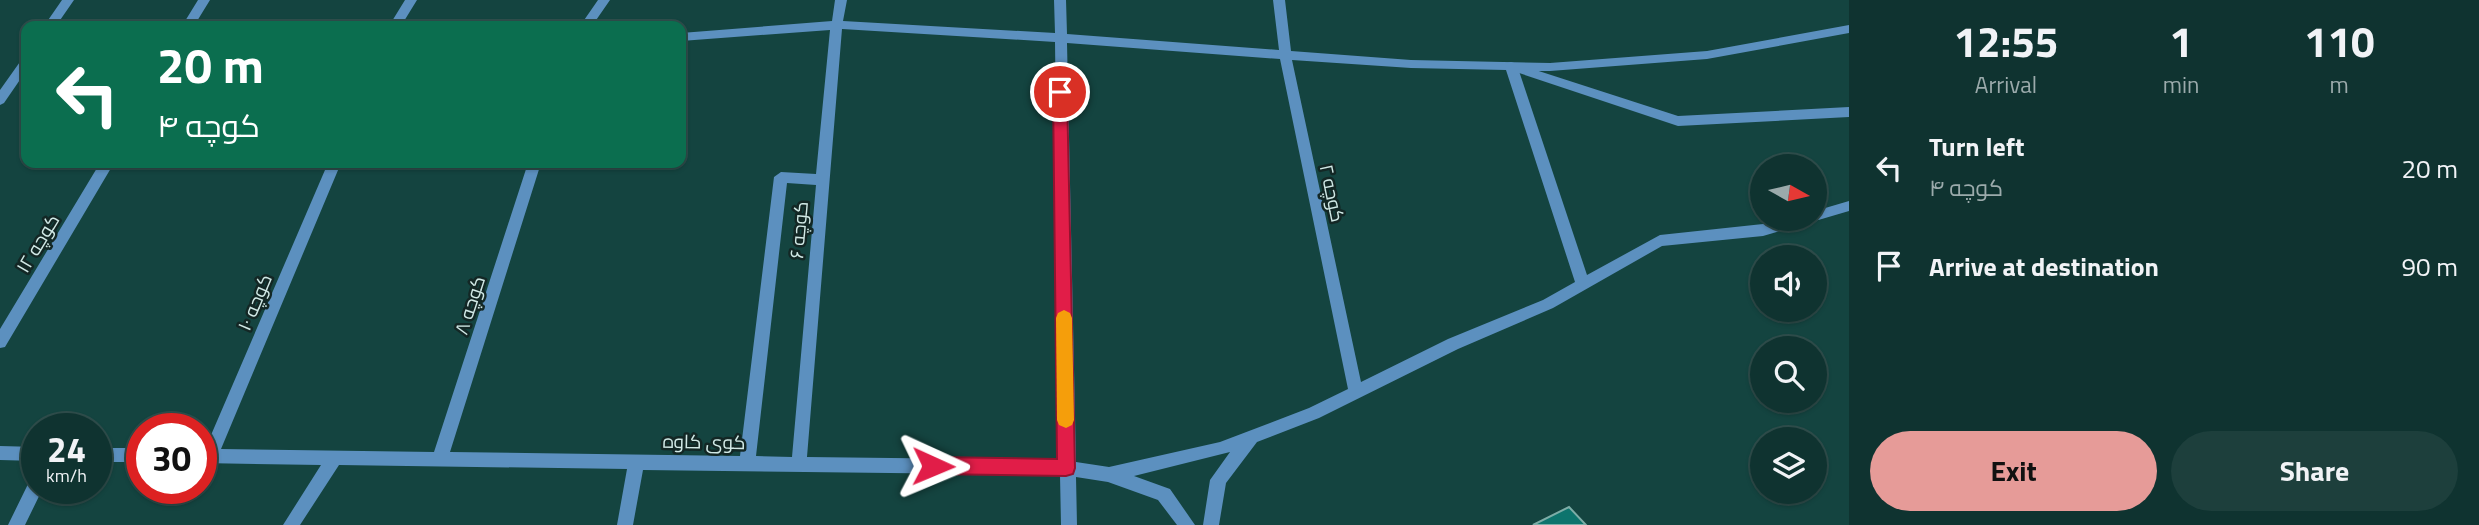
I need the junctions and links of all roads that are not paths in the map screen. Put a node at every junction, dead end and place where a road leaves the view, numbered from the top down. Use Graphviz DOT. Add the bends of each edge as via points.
graph roads {
  1 [pos="68,0"];
  2 [pos="204,0"];
  3 [pos="411,0"];
  4 [pos="604,0"];
  5 [pos="841,0"];
  6 [pos="1060,0"];
  7 [pos="1279,0"];
  8 [pos="53,21"];
  9 [pos="191,21"];
  10 [pos="398,21"];
  11 [pos="589,21"];
  12 [pos="836,25"];
  13 [pos="1849,29"];
  14 [pos="686,37"];
  15 [pos="1059,38"];
  16 [pos="1285,54"];
  17 [pos="1511,66"];
  18 [pos="21,69"];
  19 [pos="0,100"];
  20 [pos="1849,112"];
  21 [pos="104,168"];
  22 [pos="332,168"];
  23 [pos="533,168"];
  24 [pos="822,180"];
  25 [pos="1849,206"];
  26 [pos="1827,212"];
  27 [pos="1754,231"];
  28 [pos="1583,284"];
  29 [pos="0,342"];
  30 [pos="1356,393"];
  31 [pos="217,429"];
  32 [pos="1252,437"];
  33 [pos="0,453"];
  34 [pos="21,454"];
  35 [pos="217,456"];
  36 [pos="335,458"];
  37 [pos="440,459"];
  38 [pos="636,461"];
  39 [pos="747,463"];
  40 [pos="799,464"];
  41 [pos="1066,468"];
  42 [pos="1108,474"];
  43 [pos="26,504"];
  44 [pos="16,525"];
  45 [pos="291,525"];
  46 [pos="625,525"];
  47 [pos="1069,525"];
  48 [pos="1187,525"];
  49 [pos="1211,525"];
  1 -- 8 [label="street"];
  2 -- 9 [label="street"];
  3 -- 10 [label="street"];
  4 -- 11 [label="street"];
  5 -- 12 [label="street, کوچه ۶"];
  6 -- 15 [label="street"];
  7 -- 16 [label="street, کوچه ۲"];
  12 -- 14 [label="street"];
  12 -- 15 [label="street"];
  12 -- 24 [label="street, کوچه ۶"];
  13 -- 17 [label="street" via="1707,55 1598,65"];
  15 -- 16 [label="street"];
  15 -- 41 [label="street"];
  16 -- 17 [label="street"];
  16 -- 30 [label="street, کوچه ۲"];
  17 -- 20 [label="street" via="1678,121"];
  17 -- 28 [label="street"];
  18 -- 19 [label="street"];
  21 -- 29 [label="street, کوچه ۱۲"];
  22 -- 31 [label="street, کوچه ۱۰"];
  23 -- 37 [label="street, کوچه ۸"];
  24 -- 39 [label="street" via="781,177"];
  24 -- 40 [label="street, کوچه ۶"];
  25 -- 26 [label="street"];
  27 -- 28 [label="street" via="1660,241"];
  28 -- 30 [label="street"];
  30 -- 32 [label="street"];
  32 -- 42 [label="street" via="1220,449"];
  32 -- 49 [label="street" via="1218,480"];
  33 -- 34 [label="street"];
  35 -- 36 [label="street, کوی کاوه"];
  36 -- 37 [label="street, کوی کاوه"];
  36 -- 45 [label="street"];
  37 -- 38 [label="street, کوی کاوه"];
  38 -- 39 [label="street, کوی کاوه"];
  38 -- 46 [label="street"];
  39 -- 40 [label="street, کوی کاوه"];
  40 -- 41 [label="street, کوی کاوه"];
  41 -- 42 [label="street, کوی کاوه"];
  41 -- 47 [label="street"];
  42 -- 48 [label="street, کوی کاوه" via="1164,494"];
  43 -- 44 [label="street"];
}
